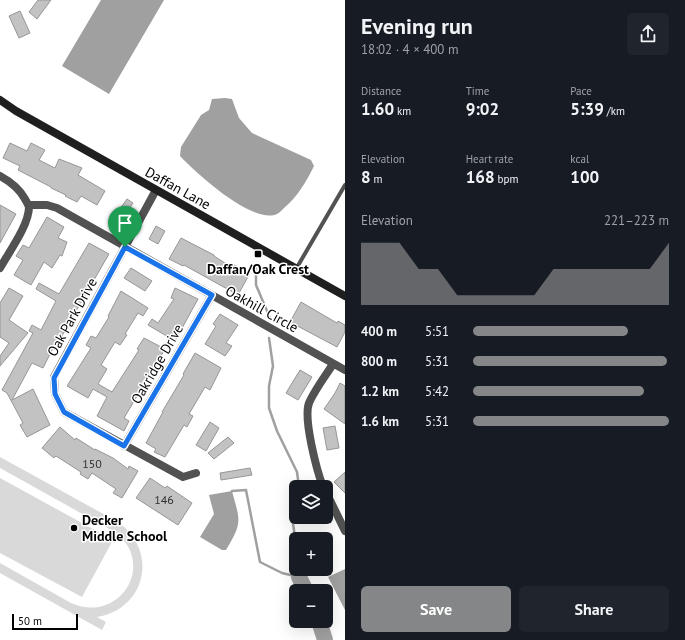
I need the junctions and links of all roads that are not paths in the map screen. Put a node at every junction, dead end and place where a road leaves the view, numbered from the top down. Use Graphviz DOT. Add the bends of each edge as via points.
graph roads {
  1 [pos="0,100"];
  2 [pos="0,176"];
  3 [pos="345,184"];
  4 [pos="156,190"];
  5 [pos="29,206"];
  6 [pos="125,247"];
  7 [pos="0,268"];
  8 [pos="296,268"];
  9 [pos="212,295"];
  10 [pos="345,296"];
  11 [pos="333,364"];
  12 [pos="345,370"];
  13 [pos="124,446"];
  14 [pos="196,474"];
  15 [pos="320,480"];
  16 [pos="333,505"];
  17 [pos="344,526"];
  1 -- 4 [label="street, Daffan Lane"];
  2 -- 5 [label="street" via="21,191"];
  3 -- 8 [label="lane"];
  4 -- 6 [label="street, Oak Park Drive"];
  4 -- 8 [label="street, Daffan Lane"];
  5 -- 6 [label="street, Oakhill Circle" via="47,205 57,208"];
  5 -- 7 [label="street" via="22,229"];
  6 -- 9 [label="street, Oakhill Circle"];
  6 -- 13 [label="street, Oak Park Drive" via="54,378 55,394 64,412"];
  8 -- 10 [label="street, Daffan Lane"];
  9 -- 11 [label="street, Oakhill Circle"];
  9 -- 13 [label="street, Oakridge Drive"];
  11 -- 12 [label="street, Oakhill Circle"];
  11 -- 15 [label="street" via="308,411"];
  13 -- 14 [label="street, Oak Park Drive" via="183,477"];
  16 -- 17 [label="street"];
}
